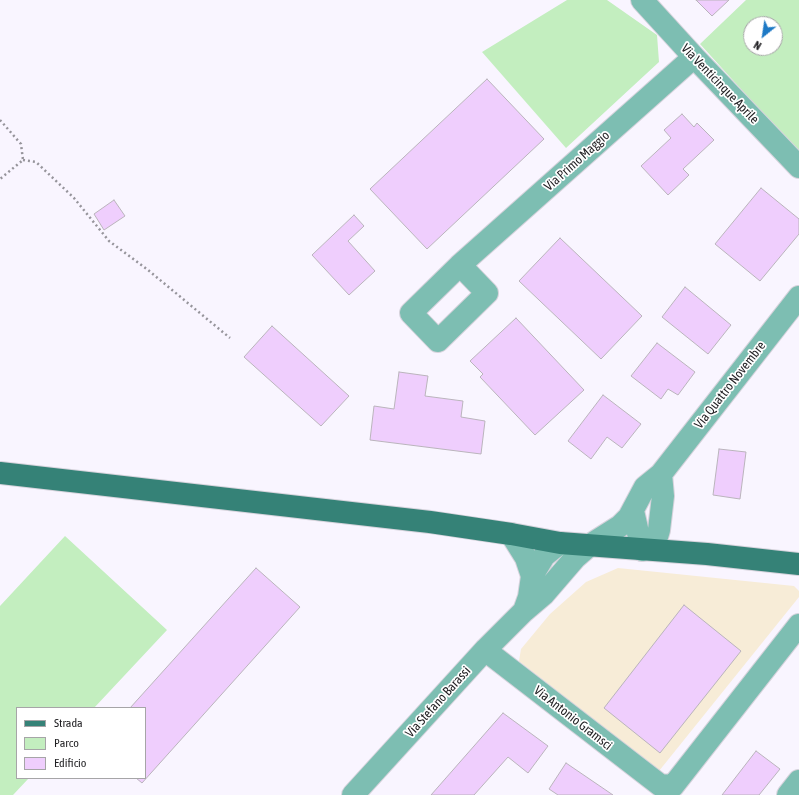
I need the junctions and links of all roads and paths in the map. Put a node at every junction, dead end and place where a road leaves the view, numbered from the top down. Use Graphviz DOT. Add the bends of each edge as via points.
graph roads {
  1 [pos="642,0"];
  2 [pos="694,57"];
  3 [pos="0,120"];
  4 [pos="23,160"];
  5 [pos="799,167"];
  6 [pos="0,179"];
  7 [pos="460,265"];
  8 [pos="799,297"];
  9 [pos="230,338"];
  10 [pos="0,473"];
  11 [pos="661,474"];
  12 [pos="633,510"];
  13 [pos="659,530"];
  14 [pos="511,534"];
  15 [pos="560,543"];
  16 [pos="590,545"];
  17 [pos="642,550"];
  18 [pos="707,554"];
  19 [pos="799,564"];
  20 [pos="532,576"];
  21 [pos="556,579"];
  22 [pos="524,611"];
  23 [pos="799,624"];
  24 [pos="486,650"];
  25 [pos="799,781"];
  26 [pos="664,790"];
  27 [pos="353,795"];
  28 [pos="788,795"];
  1 -- 2 [label="street, Via Venticinque Aprile"];
  2 -- 5 [label="street, Via Venticinque Aprile"];
  2 -- 7 [label="street, Via Primo Maggio"];
  3 -- 4 [label="path" via="21,144"];
  4 -- 6 [label="path"];
  4 -- 9 [label="path" via="36,162 74,198 108,241 148,270"];
  8 -- 11 [label="street, Via Quattro Novembre"];
  10 -- 14 [label="main road" via="430,522"];
  11 -- 12 [label="street, Via Quattro Novembre" via="645,487"];
  11 -- 13 [label="street" via="663,496"];
  12 -- 16 [label="street, Via Quattro Novembre" via="620,526"];
  12 -- 17 [label="street"];
  13 -- 17 [label="street" via="656,540"];
  13 -- 18 [label="street" via="682,546"];
  14 -- 15 [label="main road"];
  14 -- 20 [label="street, Via Stefano Barassi" via="526,558"];
  15 -- 16 [label="main road"];
  15 -- 20 [label="street, Via Stefano Barassi" via="544,556"];
  15 -- 21 [label="street"];
  16 -- 17 [label="main road"];
  16 -- 21 [label="street, Via Stefano Barassi"];
  17 -- 18 [label="main road"];
  18 -- 19 [label="main road"];
  20 -- 22 [label="street, Via Stefano Barassi"];
  21 -- 22 [label="street, Via Stefano Barassi" via="544,594"];
  22 -- 24 [label="street, Via Stefano Barassi"];
  23 -- 26 [label="street, Via Antonio Gramsci" via="673,786"];
  24 -- 26 [label="street, Via Antonio Gramsci"];
  24 -- 27 [label="street, Via Stefano Barassi"];
  25 -- 28 [label="street"];
}
